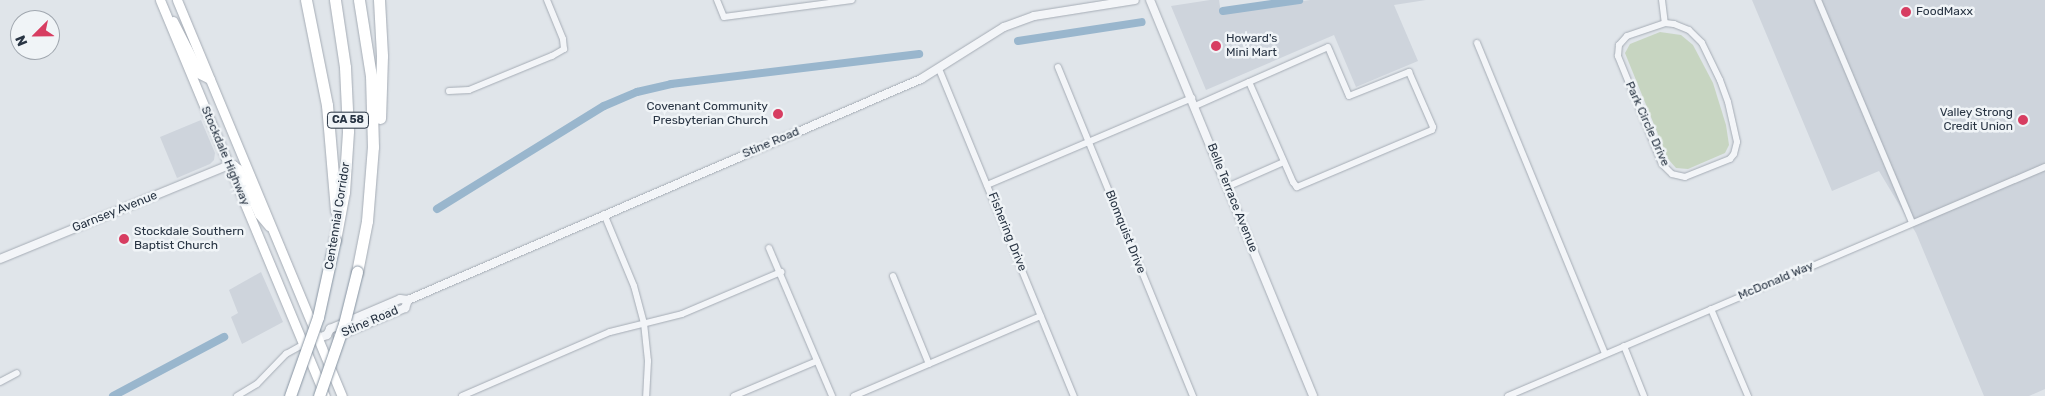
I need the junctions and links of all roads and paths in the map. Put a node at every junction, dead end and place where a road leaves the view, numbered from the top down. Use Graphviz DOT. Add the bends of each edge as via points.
graph roads {
  1 [pos="177,0"];
  2 [pos="306,0"];
  3 [pos="336,0"];
  4 [pos="359,0"];
  5 [pos="380,0"];
  6 [pos="547,0"];
  7 [pos="717,0"];
  8 [pos="852,0"];
  9 [pos="1136,0"];
  10 [pos="1150,0"];
  11 [pos="1662,0"];
  12 [pos="1818,0"];
  13 [pos="813,2"];
  14 [pos="161,4"];
  15 [pos="1665,23"];
  16 [pos="1477,43"];
  17 [pos="1058,67"];
  18 [pos="939,69"];
  19 [pos="210,79"];
  20 [pos="1249,82"];
  21 [pos="449,91"];
  22 [pos="1192,98"];
  23 [pos="1195,106"];
  24 [pos="1088,142"];
  25 [pos="1284,162"];
  26 [pos="229,165"];
  27 [pos="2045,167"];
  28 [pos="987,185"];
  29 [pos="1227,187"];
  30 [pos="370,194"];
  31 [pos="604,214"];
  32 [pos="1912,223"];
  33 [pos="274,232"];
  34 [pos="336,236"];
  35 [pos="769,248"];
  36 [pos="0,259"];
  37 [pos="781,272"];
  38 [pos="893,276"];
  39 [pos="1711,309"];
  40 [pos="1041,316"];
  41 [pos="644,323"];
  42 [pos="323,336"];
  43 [pos="304,344"];
  44 [pos="1624,346"];
  45 [pos="1605,354"];
  46 [pos="817,361"];
  47 [pos="929,364"];
  48 [pos="17,373"];
  49 [pos="0,382"];
  50 [pos="237,396"];
  51 [pos="290,396"];
  52 [pos="319,396"];
  53 [pos="326,396"];
  54 [pos="342,396"];
  55 [pos="462,396"];
  56 [pos="646,396"];
  57 [pos="734,396"];
  58 [pos="832,396"];
  59 [pos="854,396"];
  60 [pos="1074,396"];
  61 [pos="1193,396"];
  62 [pos="1313,396"];
  63 [pos="1508,396"];
  64 [pos="1644,396"];
  65 [pos="1748,396"];
  1 -- 19 [label="main road, Stockdale Highway"];
  2 -- 34 [label="highway" via="329,119"];
  3 -- 34 [label="highway, Centennial Corridor / CA 58" via="345,67 348,131 344,192"];
  4 -- 30 [label="highway, CA 58" via="372,100"];
  5 -- 30 [label="highway" via="380,112"];
  6 -- 21 [label="street" via="564,49 469,90"];
  7 -- 13 [label="street" via="724,17"];
  8 -- 13 [label="street"];
  9 -- 18 [label="street, Stine Road" via="1051,12 1020,20 988,36"];
  10 -- 22 [label="street, Belle Terrace Avenue"];
  11 -- 15 [label="street"];
  12 -- 32 [label="street"];
  14 -- 19 [label="main road" via="184,38 200,74"];
  14 -- 26 [label="main road, Stockdale Highway"];
  15 -- 15 [label="street, Park Circle Drive" via="1627,36 1619,45 1618,56 1662,164 1672,174 1685,177 1730,159 1737,142 1726,95 1702,43 1689,30"];
  16 -- 45 [label="street"];
  17 -- 24 [label="street, Blomquist Drive"];
  18 -- 28 [label="street, Fishering Drive"];
  18 -- 31 [label="street, Stine Road"];
  19 -- 33 [label="main road, Stockdale Highway"];
  20 -- 23 [label="street"];
  20 -- 25 [label="street"];
  20 -- 25 [label="street" via="1328,47 1349,96 1409,72 1432,124 1432,130 1297,187"];
  22 -- 23 [label="street, Belle Terrace Avenue"];
  22 -- 24 [label="street"];
  23 -- 29 [label="street, Belle Terrace Avenue"];
  24 -- 28 [label="street"];
  24 -- 61 [label="street, Blomquist Drive"];
  25 -- 29 [label="street"];
  26 -- 33 [label="main road" via="233,164 238,169 259,214"];
  26 -- 36 [label="street, Garnsey Avenue"];
  26 -- 43 [label="main road, Stockdale Highway"];
  27 -- 32 [label="street, McDonald Way"];
  28 -- 40 [label="street, Fishering Drive"];
  29 -- 62 [label="street, Belle Terrace Avenue"];
  30 -- 52 [label="highway, CA 58, bridge" via="357,272 344,324"];
  31 -- 41 [label="street" via="634,286"];
  31 -- 42 [label="street, Stine Road" via="408,300 405,308 334,337"];
  32 -- 39 [label="street, McDonald Way"];
  33 -- 42 [label="main road, Stockdale Highway"];
  34 -- 51 [label="highway, Centennial Corridor / CA 58, bridge" via="318,317"];
  35 -- 37 [label="street"];
  37 -- 41 [label="street" via="698,308"];
  37 -- 46 [label="street"];
  38 -- 47 [label="street"];
  39 -- 44 [label="street, McDonald Way"];
  39 -- 65 [label="street"];
  40 -- 47 [label="street"];
  40 -- 60 [label="street, Fishering Drive"];
  41 -- 55 [label="street" via="610,332"];
  41 -- 56 [label="street" via="648,362"];
  42 -- 43 [label="street, Stine Road"];
  42 -- 54 [label="main road, Stockdale Highway"];
  43 -- 50 [label="street" via="286,354 257,384"];
  43 -- 53 [label="main road, Stockdale Highway"];
  44 -- 45 [label="street, McDonald Way"];
  44 -- 64 [label="street"];
  45 -- 63 [label="street, McDonald Way"];
  46 -- 57 [label="street"];
  46 -- 58 [label="street"];
  47 -- 59 [label="street"];
  48 -- 49 [label="street"];
}
